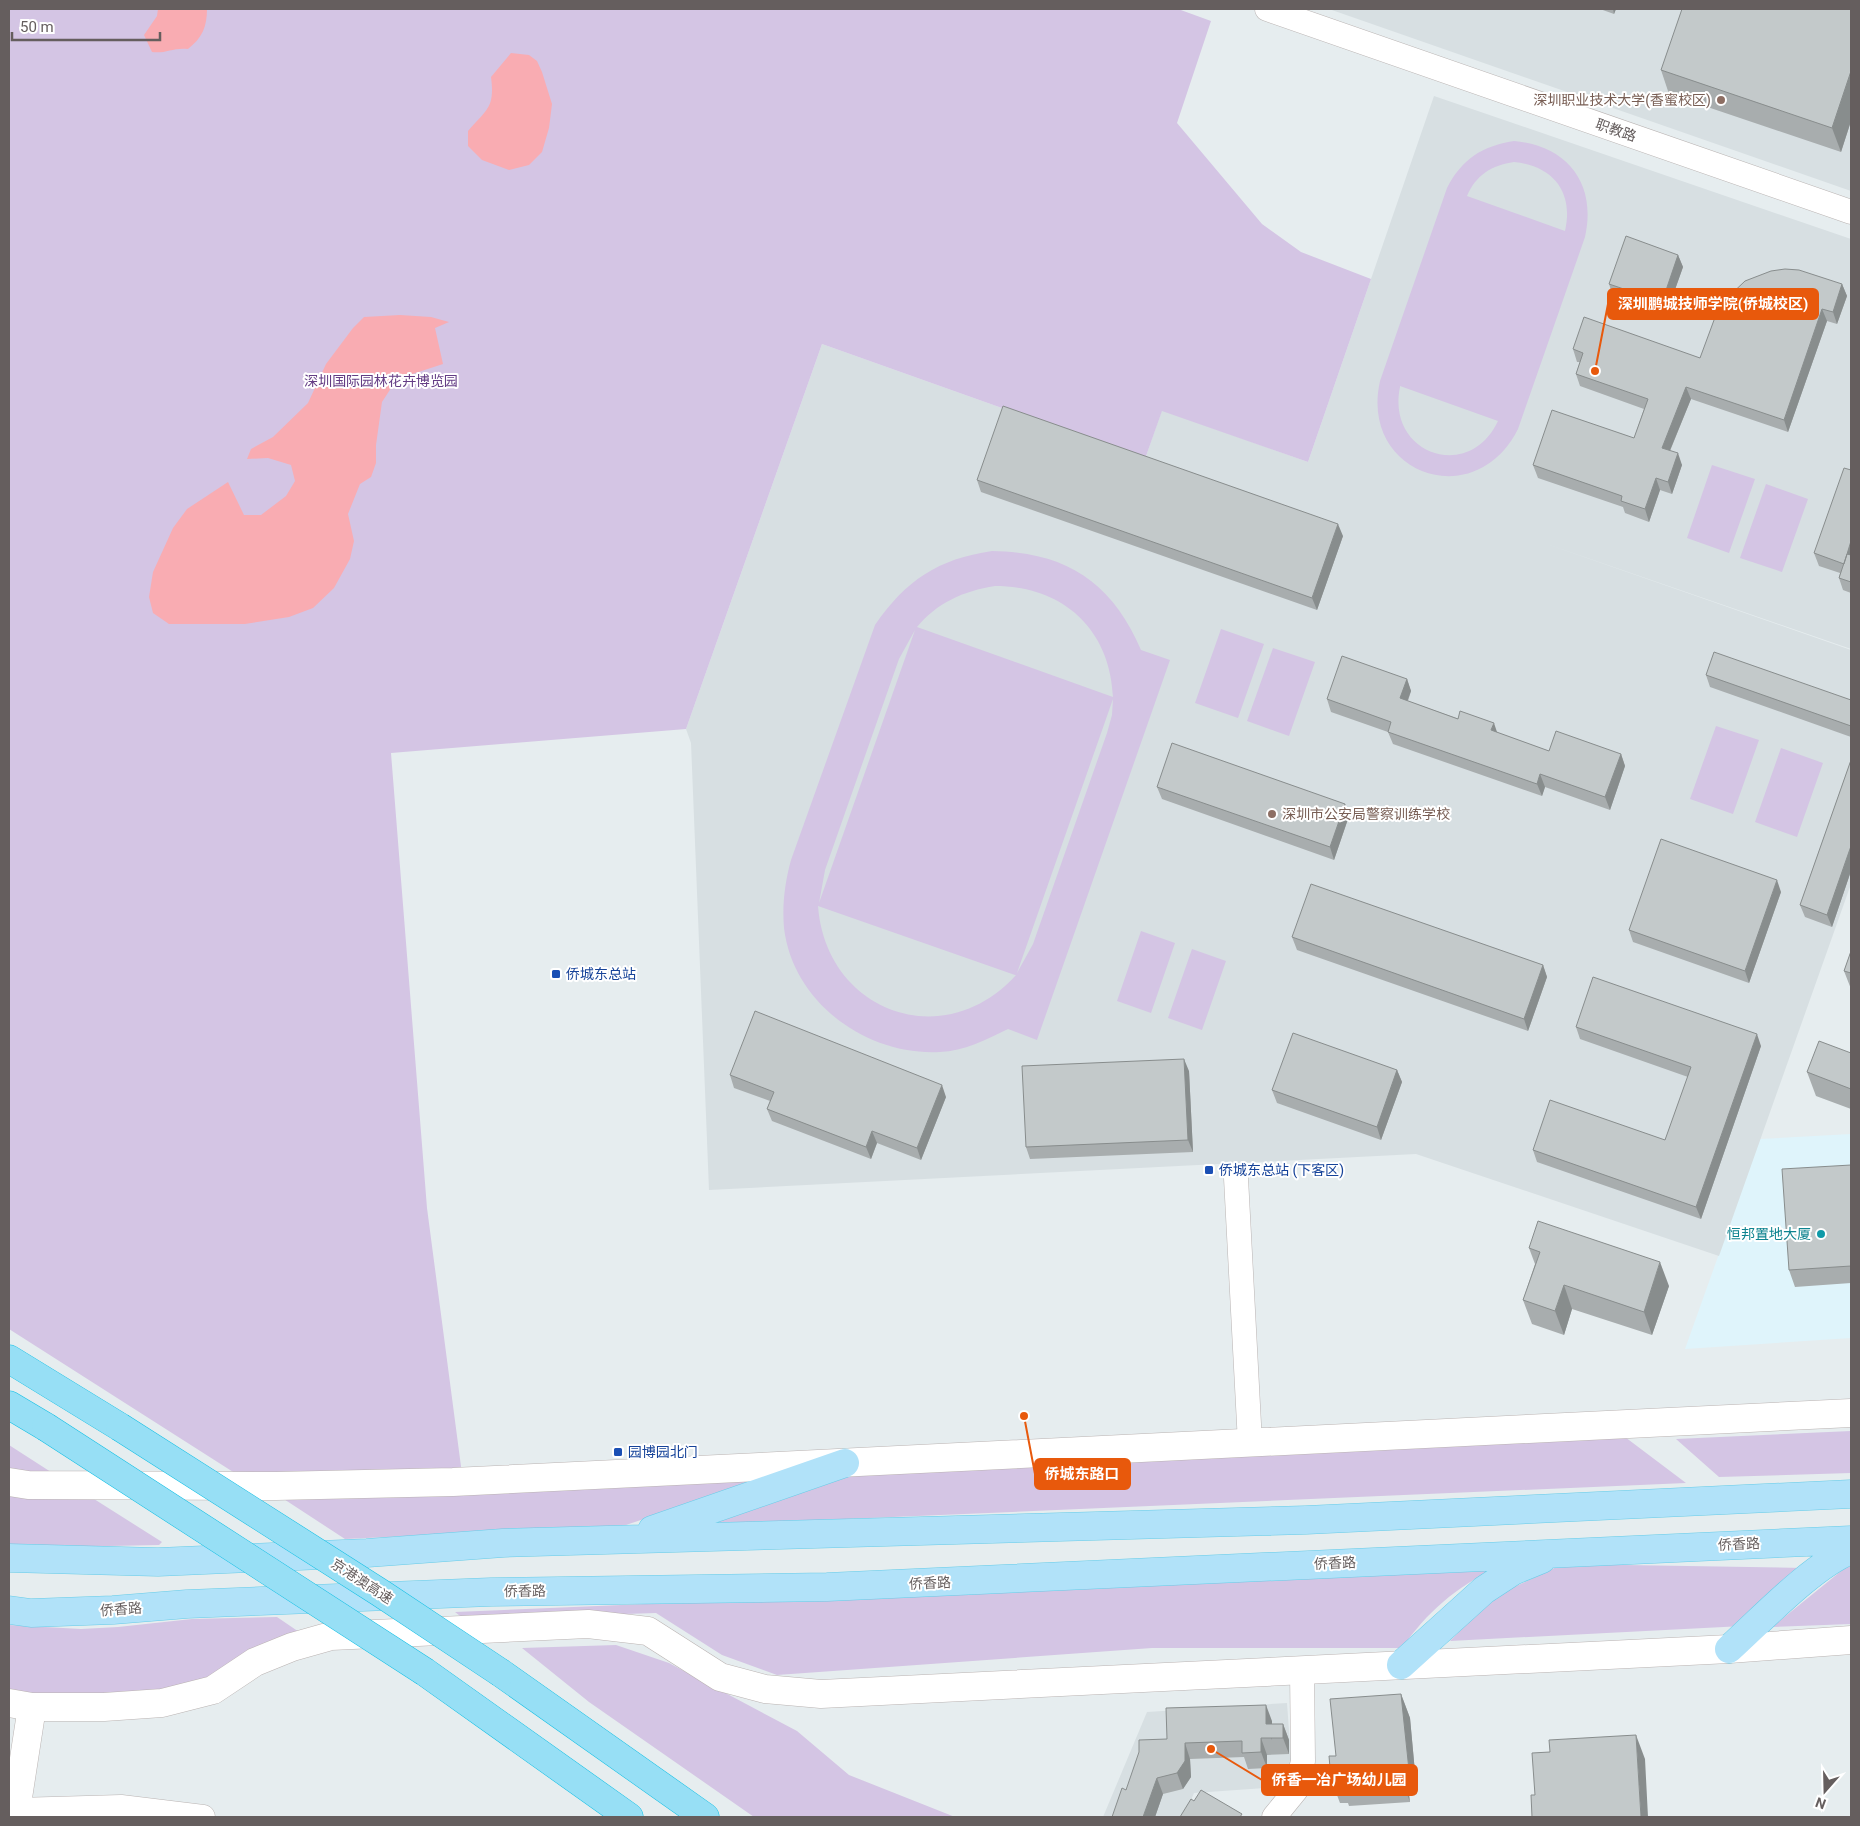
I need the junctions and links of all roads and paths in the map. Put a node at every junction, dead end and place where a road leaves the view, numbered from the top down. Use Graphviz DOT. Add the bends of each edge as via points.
graph roads {
  1 [pos="1267,9"];
  2 [pos="1851,212"];
  3 [pos="1236,1178"];
  4 [pos="9,1359"];
  5 [pos="9,1404"];
  6 [pos="1851,1413"];
  7 [pos="1250,1443"];
  8 [pos="845,1463"];
  9 [pos="9,1482"];
  10 [pos="1851,1494"];
  11 [pos="628,1538"];
  12 [pos="1851,1540"];
  13 [pos="1851,1550"];
  14 [pos="1560,1552"];
  15 [pos="9,1558"];
  16 [pos="9,1610"];
  17 [pos="1851,1640"];
  18 [pos="1729,1649"];
  19 [pos="1401,1665"];
  20 [pos="1302,1670"];
  21 [pos="20,1705"];
  22 [pos="16,1814"];
  23 [pos="203,1817"];
  24 [pos="629,1817"];
  25 [pos="705,1817"];
  26 [pos="1274,1817"];
  1 -- 2 [label="street, 职教路"];
  3 -- 7 [label="street"];
  4 -- 25 [label="highway, 京港澳高速, bridge" via="379,1592 501,1673"];
  5 -- 24 [label="highway, bridge" via="425,1672"];
  6 -- 7 [label="main road"];
  7 -- 8 [label="main road"];
  8 -- 9 [label="main road" via="453,1482 276,1486 28,1485"];
  8 -- 11 [label="main road"];
  10 -- 11 [label="main road" via="1306,1520"];
  11 -- 15 [label="main road" via="158,1562"];
  12 -- 14 [label="main road, 侨香路"];
  13 -- 18 [label="main road" via="1840,1554 1809,1578"];
  14 -- 16 [label="main road, 侨香路" via="827,1588 491,1592 113,1610 31,1613"];
  14 -- 19 [label="main road" via="1513,1571 1484,1590"];
  17 -- 18 [label="main road"];
  18 -- 19 [label="main road"];
  19 -- 20 [label="main road"];
  20 -- 21 [label="main road" via="821,1694 765,1689 720,1677 648,1631 588,1624 508,1626 331,1636 255,1662 213,1690 162,1703 104,1707"];
  20 -- 26 [label="street" via="1303,1761 1296,1790"];
  21 -- 22 [label="main road"];
  22 -- 23 [label="street" via="122,1807"];
}
